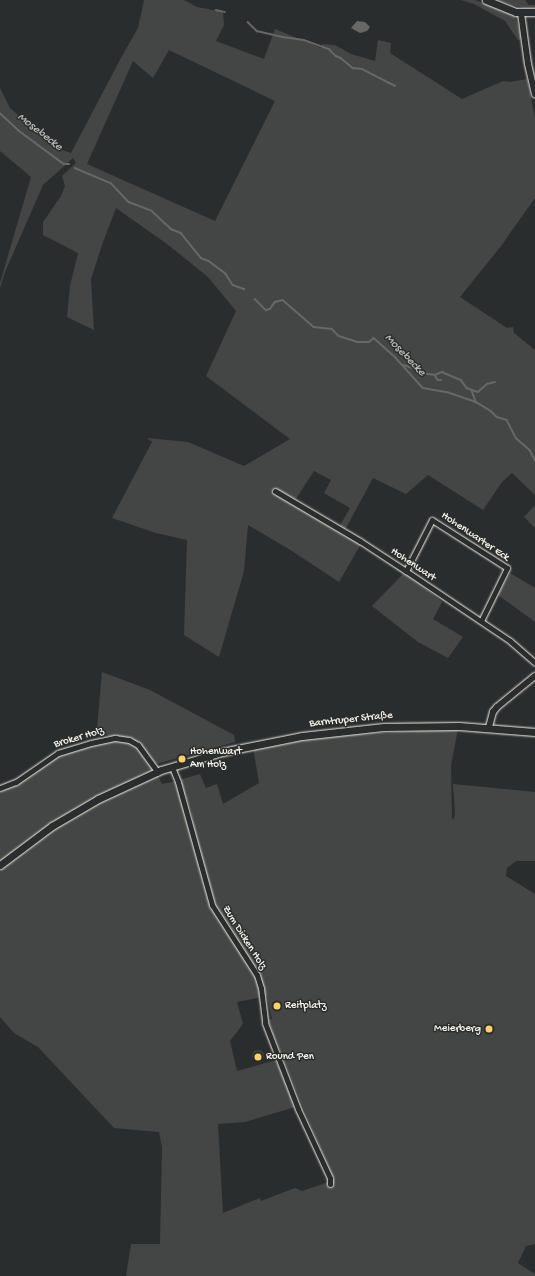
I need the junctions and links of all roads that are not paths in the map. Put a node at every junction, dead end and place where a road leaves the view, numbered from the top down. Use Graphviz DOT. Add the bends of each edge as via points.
graph roads {
  1 [pos="486,0"];
  2 [pos="535,12"];
  3 [pos="521,13"];
  4 [pos="535,94"];
  5 [pos="275,491"];
  6 [pos="406,571"];
  7 [pos="480,621"];
  8 [pos="535,662"];
  9 [pos="535,676"];
  10 [pos="489,727"];
  11 [pos="535,732"];
  12 [pos="172,767"];
  13 [pos="158,772"];
  14 [pos="0,788"];
  15 [pos="0,865"];
  16 [pos="330,1184"];
  1 -- 3 [label="main road"];
  2 -- 3 [label="main road"];
  3 -- 4 [label="street"];
  5 -- 6 [label="street, Hohenwart"];
  6 -- 7 [label="street, Hohenwart"];
  6 -- 7 [label="street, Hohenwarter Eck" via="432,520 507,568"];
  7 -- 8 [label="street, Hohenwart"];
  9 -- 10 [label="street" via="493,712"];
  10 -- 11 [label="main road, Barntruper Straße"];
  10 -- 12 [label="main road, Barntruper Straße" via="405,726 326,733 245,747"];
  12 -- 13 [label="main road, Barntruper Straße"];
  12 -- 16 [label="street, Zum Dicken Holz" via="212,905 257,975 265,1022 298,1109 330,1178"];
  13 -- 14 [label="street, Broker Holz" via="138,744 115,738 58,753 16,782"];
  13 -- 15 [label="main road, Barntruper Straße" via="82,808"];
}
